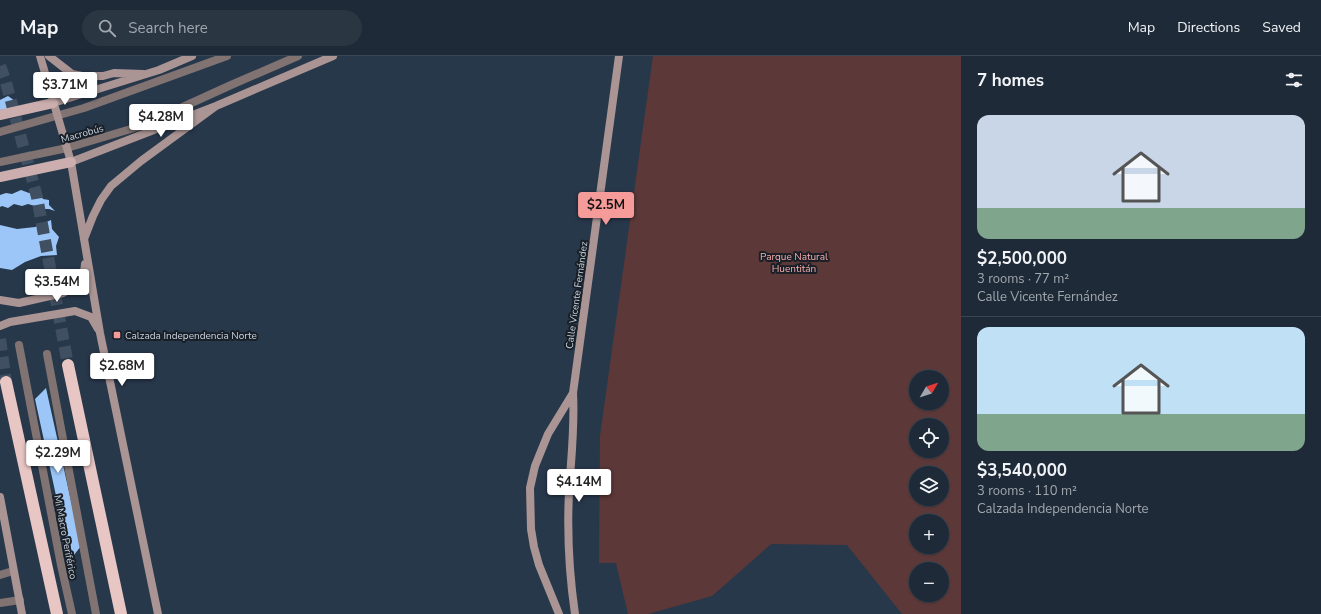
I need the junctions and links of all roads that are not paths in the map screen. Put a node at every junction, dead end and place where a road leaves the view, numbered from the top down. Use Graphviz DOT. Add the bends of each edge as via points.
graph roads {
  1 [pos="40,56"];
  2 [pos="49,56"];
  3 [pos="192,56"];
  4 [pos="227,56"];
  5 [pos="298,56"];
  6 [pos="333,56"];
  7 [pos="619,56"];
  8 [pos="159,70"];
  9 [pos="53,103"];
  10 [pos="216,106"];
  11 [pos="0,115"];
  12 [pos="57,116"];
  13 [pos="0,132"];
  14 [pos="67,148"];
  15 [pos="0,162"];
  16 [pos="71,162"];
  17 [pos="0,177"];
  18 [pos="84,239"];
  19 [pos="0,300"];
  20 [pos="0,326"];
  21 [pos="100,333"];
  22 [pos="19,346"];
  23 [pos="47,354"];
  24 [pos="68,365"];
  25 [pos="6,382"];
  26 [pos="573,393"];
  27 [pos="0,497"];
  28 [pos="13,571"];
  29 [pos="0,575"];
  30 [pos="20,600"];
  31 [pos="0,603"];
  32 [pos="22,614"];
  33 [pos="57,614"];
  34 [pos="72,614"];
  35 [pos="96,614"];
  36 [pos="121,614"];
  37 [pos="158,614"];
  38 [pos="559,614"];
  39 [pos="575,614"];
  1 -- 9 [label="street"];
  2 -- 8 [label="street" via="72,74 82,76 146,74"];
  3 -- 8 [label="street"];
  4 -- 12 [label="lane"];
  5 -- 14 [label="lane, Macrobús" via="142,126"];
  6 -- 10 [label="street"];
  7 -- 26 [label="street, Calle Vicente Fernández"];
  8 -- 9 [label="street"];
  9 -- 11 [label="main road"];
  9 -- 12 [label="street"];
  10 -- 16 [label="street"];
  10 -- 18 [label="street" via="111,186 98,206"];
  12 -- 13 [label="lane"];
  12 -- 14 [label="street"];
  14 -- 15 [label="lane, Macrobús"];
  14 -- 16 [label="street"];
  16 -- 17 [label="main road"];
  16 -- 18 [label="street"];
  18 -- 19 [label="street" via="85,274 70,289 19,303"];
  18 -- 21 [label="street"];
  20 -- 21 [label="street" via="75,311 91,317"];
  21 -- 37 [label="street"];
  22 -- 34 [label="lane, Mi Macro Periférico"];
  23 -- 35 [label="lane, Mi Macro Periférico"];
  24 -- 36 [label="highway"];
  25 -- 33 [label="highway"];
  26 -- 38 [label="street, Calle Vicente Fernández" via="548,434 535,466 530,488 534,547"];
  26 -- 39 [label="street, Calle Vicente Fernández" via="568,538"];
  27 -- 28 [label="street"];
  28 -- 29 [label="lane"];
  28 -- 30 [label="street"];
  30 -- 31 [label="lane"];
  30 -- 32 [label="street"];
}
